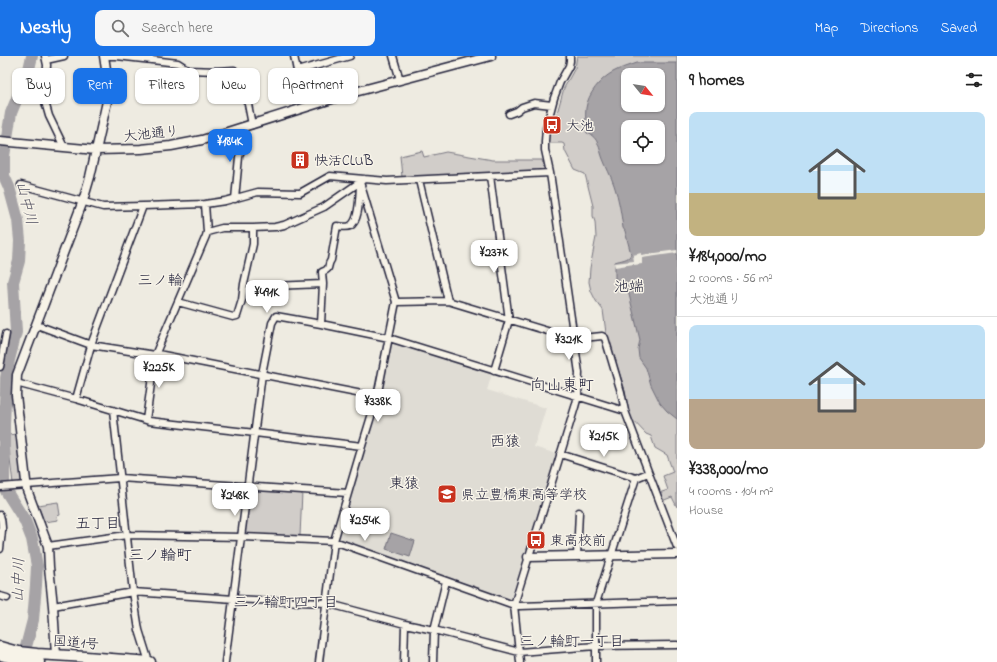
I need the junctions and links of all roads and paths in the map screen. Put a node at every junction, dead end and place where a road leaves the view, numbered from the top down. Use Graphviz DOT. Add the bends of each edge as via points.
graph roads {
  1 [pos="64,56"];
  2 [pos="105,56"];
  3 [pos="116,56"];
  4 [pos="294,56"];
  5 [pos="348,56"];
  6 [pos="393,56"];
  7 [pos="491,56"];
  8 [pos="570,56"];
  9 [pos="46,58"];
  10 [pos="400,80"];
  11 [pos="552,105"];
  12 [pos="509,114"];
  13 [pos="252,124"];
  14 [pos="241,128"];
  15 [pos="0,141"];
  16 [pos="64,147"];
  17 [pos="96,150"];
  18 [pos="550,173"];
  19 [pos="490,176"];
  20 [pos="419,180"];
  21 [pos="362,181"];
  22 [pos="21,185"];
  23 [pos="235,199"];
  24 [pos="83,201"];
  25 [pos="205,204"];
  26 [pos="143,206"];
  27 [pos="253,228"];
  28 [pos="207,232"];
  29 [pos="322,284"];
  30 [pos="272,286"];
  31 [pos="448,301"];
  32 [pos="178,302"];
  33 [pos="396,302"];
  34 [pos="509,320"];
  35 [pos="322,324"];
  36 [pos="37,325"];
  37 [pos="0,338"];
  38 [pos="389,338"];
  39 [pos="574,340"];
  40 [pos="91,345"];
  41 [pos="155,355"];
  42 [pos="0,367"];
  43 [pos="494,371"];
  44 [pos="262,374"];
  45 [pos="16,383"];
  46 [pos="578,396"];
  47 [pos="377,397"];
  48 [pos="76,399"];
  49 [pos="113,410"];
  50 [pos="625,411"];
  51 [pos="146,420"];
  52 [pos="255,432"];
  53 [pos="362,446"];
  54 [pos="560,454"];
  55 [pos="648,473"];
  56 [pos="120,478"];
  57 [pos="636,478"];
  58 [pos="26,486"];
  59 [pos="248,486"];
  60 [pos="0,487"];
  61 [pos="348,493"];
  62 [pos="579,512"];
  63 [pos="0,516"];
  64 [pos="127,535"];
  65 [pos="242,537"];
  66 [pos="334,541"];
  67 [pos="48,546"];
  68 [pos="677,547"];
  69 [pos="0,548"];
  70 [pos="677,554"];
  71 [pos="611,555"];
  72 [pos="578,556"];
  73 [pos="528,557"];
  74 [pos="446,581"];
  75 [pos="133,592"];
  76 [pos="0,596"];
  77 [pos="7,598"];
  78 [pos="234,599"];
  79 [pos="677,601"];
  80 [pos="326,603"];
  81 [pos="596,603"];
  82 [pos="514,605"];
  83 [pos="53,606"];
  84 [pos="404,624"];
  85 [pos="434,630"];
  86 [pos="677,645"];
  87 [pos="596,646"];
  88 [pos="519,652"];
  89 [pos="2,653"];
  90 [pos="56,655"];
  91 [pos="36,659"];
  92 [pos="150,662"];
  93 [pos="225,662"];
  94 [pos="320,662"];
  95 [pos="404,662"];
  96 [pos="433,662"];
  97 [pos="520,662"];
  98 [pos="596,662"];
  1 -- 9 [label="street"];
  2 -- 3 [label="street"];
  2 -- 17 [label="street" via="109,88"];
  3 -- 13 [label="street" via="178,63 188,70 234,70 248,104"];
  4 -- 5 [label="street" via="297,71"];
  6 -- 10 [label="street"];
  7 -- 10 [label="street, 大池通り"];
  8 -- 11 [label="street" via="569,66"];
  9 -- 16 [label="street" via="45,102"];
  10 -- 13 [label="street, 大池通り"];
  11 -- 12 [label="street" via="534,103"];
  11 -- 18 [label="street" via="545,141"];
  13 -- 14 [label="street, 大池通り"];
  14 -- 17 [label="street, 大池通り" via="171,146 141,150"];
  14 -- 23 [label="street" via="244,140 239,157"];
  15 -- 16 [label="street, 大池通り"];
  16 -- 17 [label="street, 大池通り"];
  17 -- 24 [label="street"];
  18 -- 19 [label="street"];
  18 -- 39 [label="street"];
  19 -- 20 [label="street"];
  19 -- 34 [label="street"];
  20 -- 21 [label="street"];
  20 -- 31 [label="street"];
  21 -- 23 [label="street" via="330,176 300,193 258,192"];
  21 -- 27 [label="street" via="324,207 284,225"];
  21 -- 29 [label="street" via="356,217 350,226 337,226 332,260 327,270 322,272"];
  21 -- 33 [label="street"];
  22 -- 24 [label="street"];
  23 -- 25 [label="street"];
  24 -- 26 [label="street" via="103,207"];
  24 -- 36 [label="street"];
  25 -- 26 [label="street"];
  25 -- 28 [label="street"];
  26 -- 40 [label="street"];
  27 -- 28 [label="street" via="222,228"];
  27 -- 32 [label="street" via="253,244 237,316"];
  28 -- 32 [label="street"];
  29 -- 30 [label="street"];
  29 -- 35 [label="street"];
  31 -- 33 [label="street"];
  31 -- 34 [label="street"];
  32 -- 41 [label="street"];
  33 -- 38 [label="street"];
  34 -- 39 [label="street"];
  34 -- 43 [label="street"];
  35 -- 38 [label="street"];
  35 -- 44 [label="street" via="276,316 272,323"];
  36 -- 40 [label="street"];
  36 -- 45 [label="street"];
  37 -- 42 [label="street" via="6,334"];
  38 -- 43 [label="street"];
  38 -- 47 [label="street"];
  39 -- 46 [label="street" via="579,373"];
  39 -- 50 [label="street" via="602,336 605,338"];
  40 -- 41 [label="street"];
  40 -- 48 [label="street"];
  41 -- 44 [label="street"];
  41 -- 51 [label="street"];
  43 -- 46 [label="street"];
  44 -- 47 [label="street"];
  44 -- 52 [label="street"];
  45 -- 48 [label="street"];
  45 -- 58 [label="street"];
  46 -- 50 [label="street"];
  46 -- 54 [label="street"];
  47 -- 53 [label="street"];
  48 -- 49 [label="street"];
  49 -- 51 [label="street"];
  49 -- 56 [label="street"];
  50 -- 55 [label="street"];
  51 -- 52 [label="street"];
  52 -- 53 [label="street"];
  52 -- 59 [label="street"];
  53 -- 61 [label="street"];
  54 -- 57 [label="street"];
  54 -- 73 [label="street"];
  55 -- 57 [label="street"];
  55 -- 68 [label="street"];
  56 -- 58 [label="street"];
  56 -- 59 [label="street"];
  56 -- 64 [label="street"];
  57 -- 71 [label="street"];
  58 -- 60 [label="street"];
  58 -- 67 [label="street"];
  59 -- 61 [label="street"];
  59 -- 65 [label="street"];
  61 -- 66 [label="street"];
  62 -- 72 [label="street"];
  63 -- 69 [label="street"];
  64 -- 65 [label="street"];
  64 -- 67 [label="street"];
  64 -- 75 [label="street"];
  65 -- 66 [label="street"];
  65 -- 78 [label="street"];
  66 -- 74 [label="street"];
  66 -- 80 [label="street"];
  67 -- 83 [label="street"];
  70 -- 71 [label="street"];
  71 -- 72 [label="street"];
  71 -- 81 [label="street"];
  72 -- 73 [label="street"];
  73 -- 82 [label="street"];
  74 -- 82 [label="street"];
  74 -- 85 [label="street"];
  75 -- 78 [label="street"];
  75 -- 83 [label="street"];
  75 -- 92 [label="street" via="138,630"];
  76 -- 77 [label="street"];
  78 -- 80 [label="street"];
  78 -- 93 [label="street"];
  79 -- 81 [label="street"];
  80 -- 84 [label="street"];
  80 -- 94 [label="street"];
  81 -- 82 [label="street"];
  81 -- 87 [label="street"];
  82 -- 88 [label="street"];
  83 -- 90 [label="street"];
  84 -- 85 [label="street"];
  84 -- 95 [label="street"];
  85 -- 88 [label="street"];
  85 -- 96 [label="street"];
  86 -- 87 [label="street"];
  87 -- 88 [label="street"];
  87 -- 98 [label="street"];
  88 -- 97 [label="street"];
  89 -- 91 [label="highway, 国道1号"];
  90 -- 91 [label="highway, 国道1号"];
  90 -- 92 [label="highway, 国道1号"];
}
